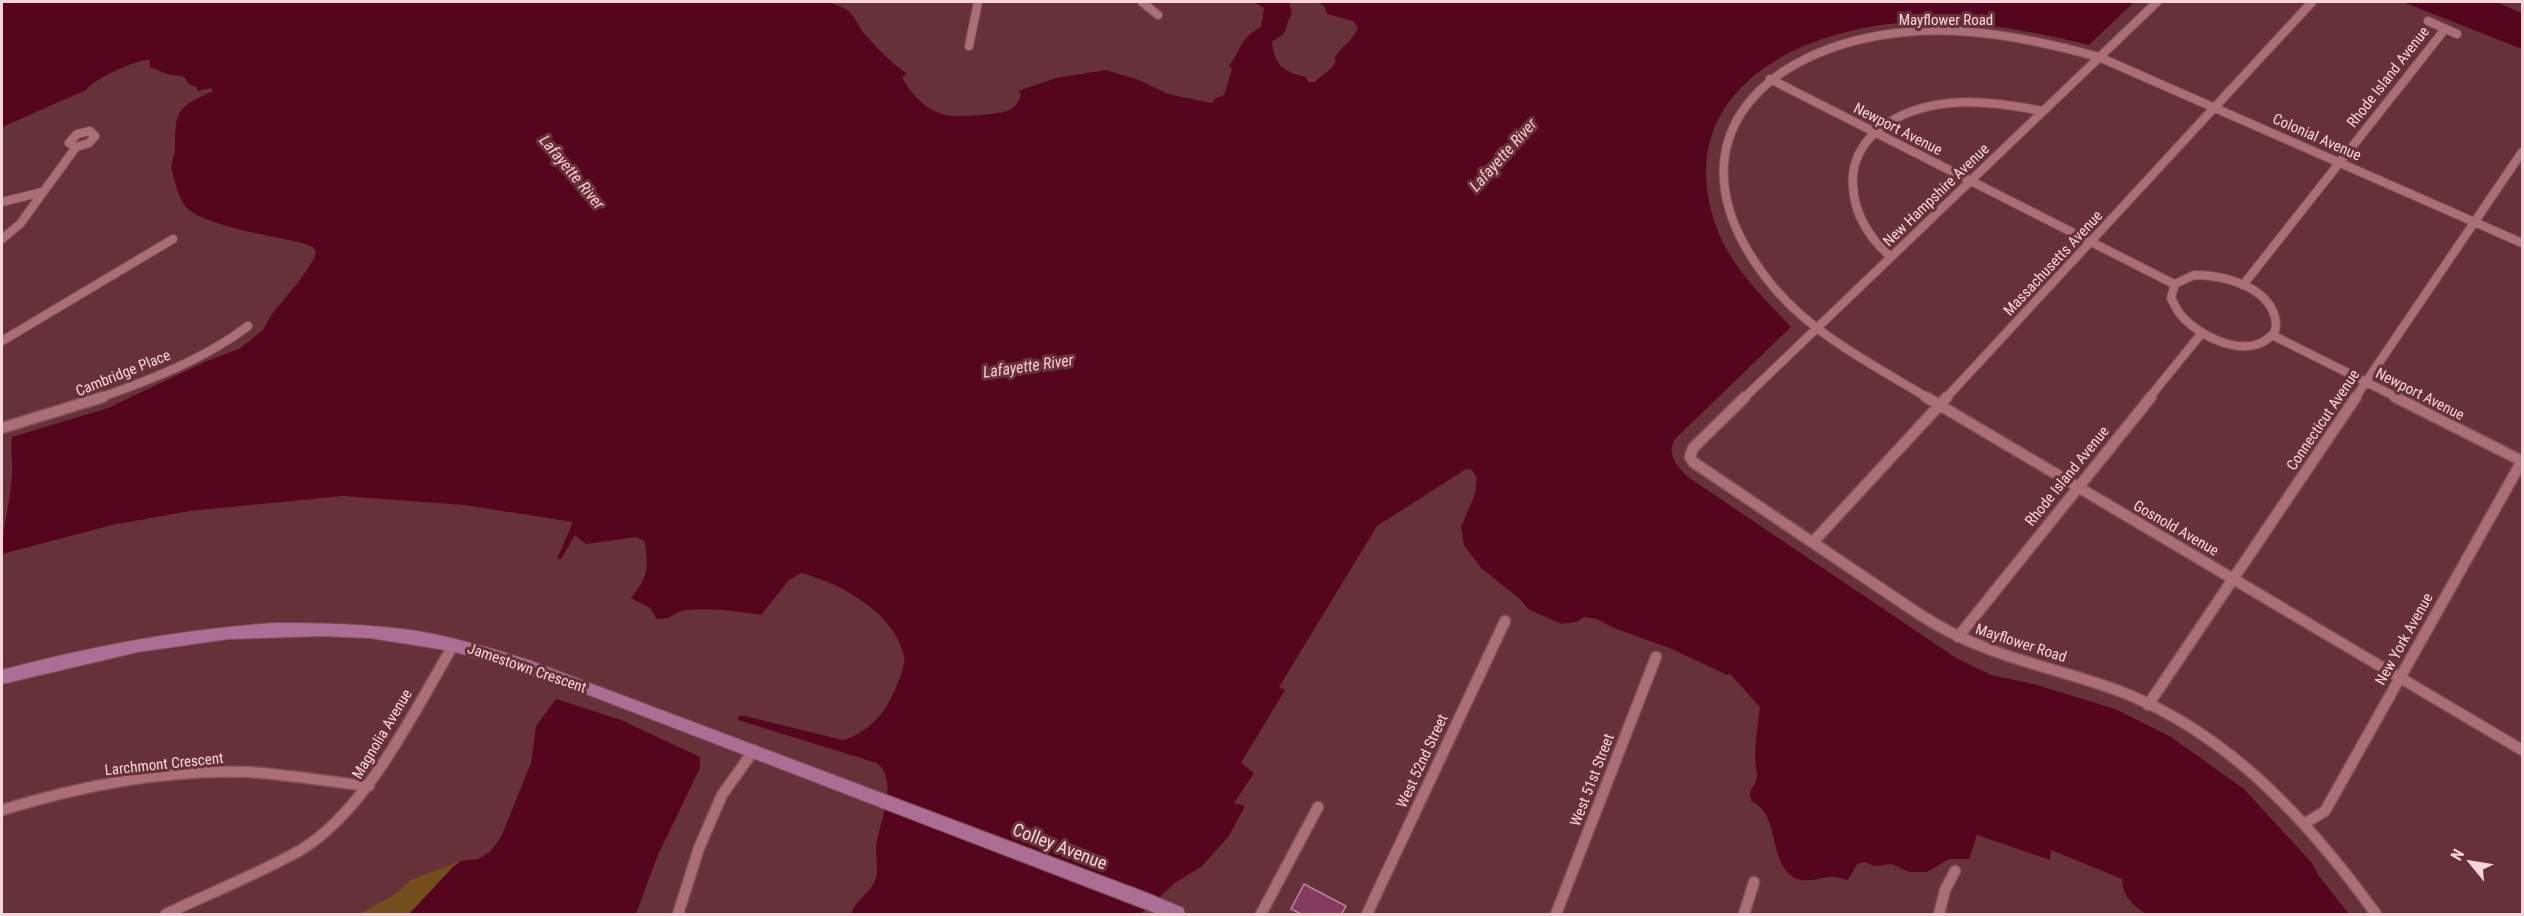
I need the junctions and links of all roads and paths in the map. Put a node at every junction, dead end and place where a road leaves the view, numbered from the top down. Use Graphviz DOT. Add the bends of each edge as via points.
graph roads {
  1 [pos="978,2"];
  2 [pos="1142,2"];
  3 [pos="2157,2"];
  4 [pos="2312,2"];
  5 [pos="1158,15"];
  6 [pos="2428,21"];
  7 [pos="2445,29"];
  8 [pos="2457,34"];
  9 [pos="969,46"];
  10 [pos="2099,57"];
  11 [pos="1770,79"];
  12 [pos="2216,106"];
  13 [pos="2042,111"];
  14 [pos="1875,132"];
  15 [pos="76,147"];
  16 [pos="2523,152"];
  17 [pos="2340,162"];
  18 [pos="1970,181"];
  19 [pos="42,192"];
  20 [pos="2,202"];
  21 [pos="2475,222"];
  22 [pos="2,239"];
  23 [pos="173,239"];
  24 [pos="2090,242"];
  25 [pos="2523,243"];
  26 [pos="1891,257"];
  27 [pos="2174,285"];
  28 [pos="2244,285"];
  29 [pos="248,326"];
  30 [pos="1816,328"];
  31 [pos="2201,334"];
  32 [pos="2272,335"];
  33 [pos="2,341"];
  34 [pos="2366,382"];
  35 [pos="1940,406"];
  36 [pos="1734,407"];
  37 [pos="2,429"];
  38 [pos="2522,461"];
  39 [pos="2077,488"];
  40 [pos="1813,542"];
  41 [pos="2232,579"];
  42 [pos="1505,621"];
  43 [pos="1958,637"];
  44 [pos="454,644"];
  45 [pos="1656,657"];
  46 [pos="2,677"];
  47 [pos="2400,677"];
  48 [pos="2148,705"];
  49 [pos="754,750"];
  50 [pos="2523,750"];
  51 [pos="369,786"];
  52 [pos="1318,807"];
  53 [pos="2,810"];
  54 [pos="928,817"];
  55 [pos="2304,824"];
  56 [pos="1955,871"];
  57 [pos="1754,882"];
  58 [pos="166,915"];
  59 [pos="678,915"];
  60 [pos="1177,915"];
  61 [pos="1261,915"];
  62 [pos="1367,915"];
  63 [pos="1556,915"];
  64 [pos="1744,915"];
  65 [pos="1939,915"];
  66 [pos="2376,915"];
  1 -- 9 [label="street"];
  2 -- 5 [label="street"];
  3 -- 10 [label="street, New Hampshire Avenue"];
  4 -- 12 [label="street, Massachusetts Avenue"];
  6 -- 7 [label="street, Rhode Island Avenue"];
  7 -- 8 [label="street, Rhode Island Avenue"];
  7 -- 17 [label="street, Rhode Island Avenue"];
  10 -- 11 [label="street, Mayflower Road" via="2005,36 1900,33 1819,51"];
  10 -- 12 [label="street, Colonial Avenue"];
  10 -- 13 [label="street, New Hampshire Avenue"];
  11 -- 14 [label="street, Newport Avenue"];
  11 -- 30 [label="street, Mayflower Road" via="1735,121 1724,153 1723,185 1732,219 1757,264"];
  12 -- 17 [label="street, Colonial Avenue"];
  12 -- 24 [label="street, Massachusetts Avenue"];
  13 -- 14 [label="street" via="1991,102 1947,104 1907,113"];
  13 -- 18 [label="street, New Hampshire Avenue"];
  14 -- 18 [label="street, Newport Avenue"];
  14 -- 26 [label="street" via="1854,166 1853,197 1870,236"];
  15 -- 19 [label="street"];
  16 -- 21 [label="street, Connecticut Avenue"];
  17 -- 21 [label="street, Colonial Avenue"];
  17 -- 28 [label="street, Rhode Island Avenue"];
  18 -- 24 [label="street, Newport Avenue"];
  18 -- 26 [label="street, New Hampshire Avenue"];
  19 -- 20 [label="street"];
  19 -- 22 [label="street" via="20,224"];
  21 -- 25 [label="street, Colonial Avenue"];
  21 -- 34 [label="street, Connecticut Avenue"];
  23 -- 33 [label="street"];
  24 -- 27 [label="street, Newport Avenue"];
  24 -- 35 [label="street, Massachusetts Avenue"];
  26 -- 30 [label="street, New Hampshire Avenue"];
  27 -- 28 [label="street" via="2186,277 2203,274"];
  27 -- 31 [label="street" via="2170,297 2176,312"];
  28 -- 32 [label="street" via="2272,310 2276,324"];
  29 -- 37 [label="street, Cambridge Place" via="125,390"];
  30 -- 35 [label="street, Gosnold Avenue"];
  30 -- 36 [label="street, New Hampshire Avenue"];
  31 -- 32 [label="street" via="2236,345 2258,343"];
  31 -- 39 [label="street, Rhode Island Avenue"];
  32 -- 34 [label="street, Newport Avenue"];
  34 -- 38 [label="street, Newport Avenue"];
  34 -- 41 [label="street, Connecticut Avenue"];
  35 -- 39 [label="street, Gosnold Avenue"];
  35 -- 40 [label="street, Massachusetts Avenue"];
  36 -- 40 [label="street, Mayflower Road" via="1693,448 1690,457 1741,496"];
  38 -- 47 [label="street, New York Avenue"];
  39 -- 41 [label="street, Gosnold Avenue"];
  39 -- 43 [label="street, Rhode Island Avenue"];
  40 -- 43 [label="street, Mayflower Road"];
  41 -- 47 [label="street, Gosnold Avenue"];
  41 -- 48 [label="street, Connecticut Avenue"];
  42 -- 62 [label="street, West 52nd Street"];
  43 -- 48 [label="street, Mayflower Road" via="1996,653 2079,677"];
  44 -- 46 [label="main road, Jamestown Crescent" via="371,632 304,628 236,631 91,653"];
  44 -- 49 [label="main road, Jamestown Crescent" via="505,658"];
  44 -- 51 [label="street, Magnolia Avenue"];
  45 -- 63 [label="street, West 51st Street"];
  47 -- 50 [label="street, Gosnold Avenue"];
  47 -- 55 [label="street, New York Avenue" via="2325,811"];
  48 -- 55 [label="street, Mayflower Road" via="2224,748"];
  49 -- 54 [label="main road, Jamestown Crescent"];
  49 -- 59 [label="street" via="722,795 699,848"];
  51 -- 53 [label="street, Larchmont Crescent" via="233,772 187,775 104,785 38,798"];
  51 -- 58 [label="street, Magnolia Avenue" via="339,819 300,849"];
  52 -- 61 [label="street"];
  54 -- 60 [label="main road, Colley Avenue"];
  55 -- 66 [label="street, Mayflower Road"];
  56 -- 65 [label="street"];
  57 -- 64 [label="street"];
}
